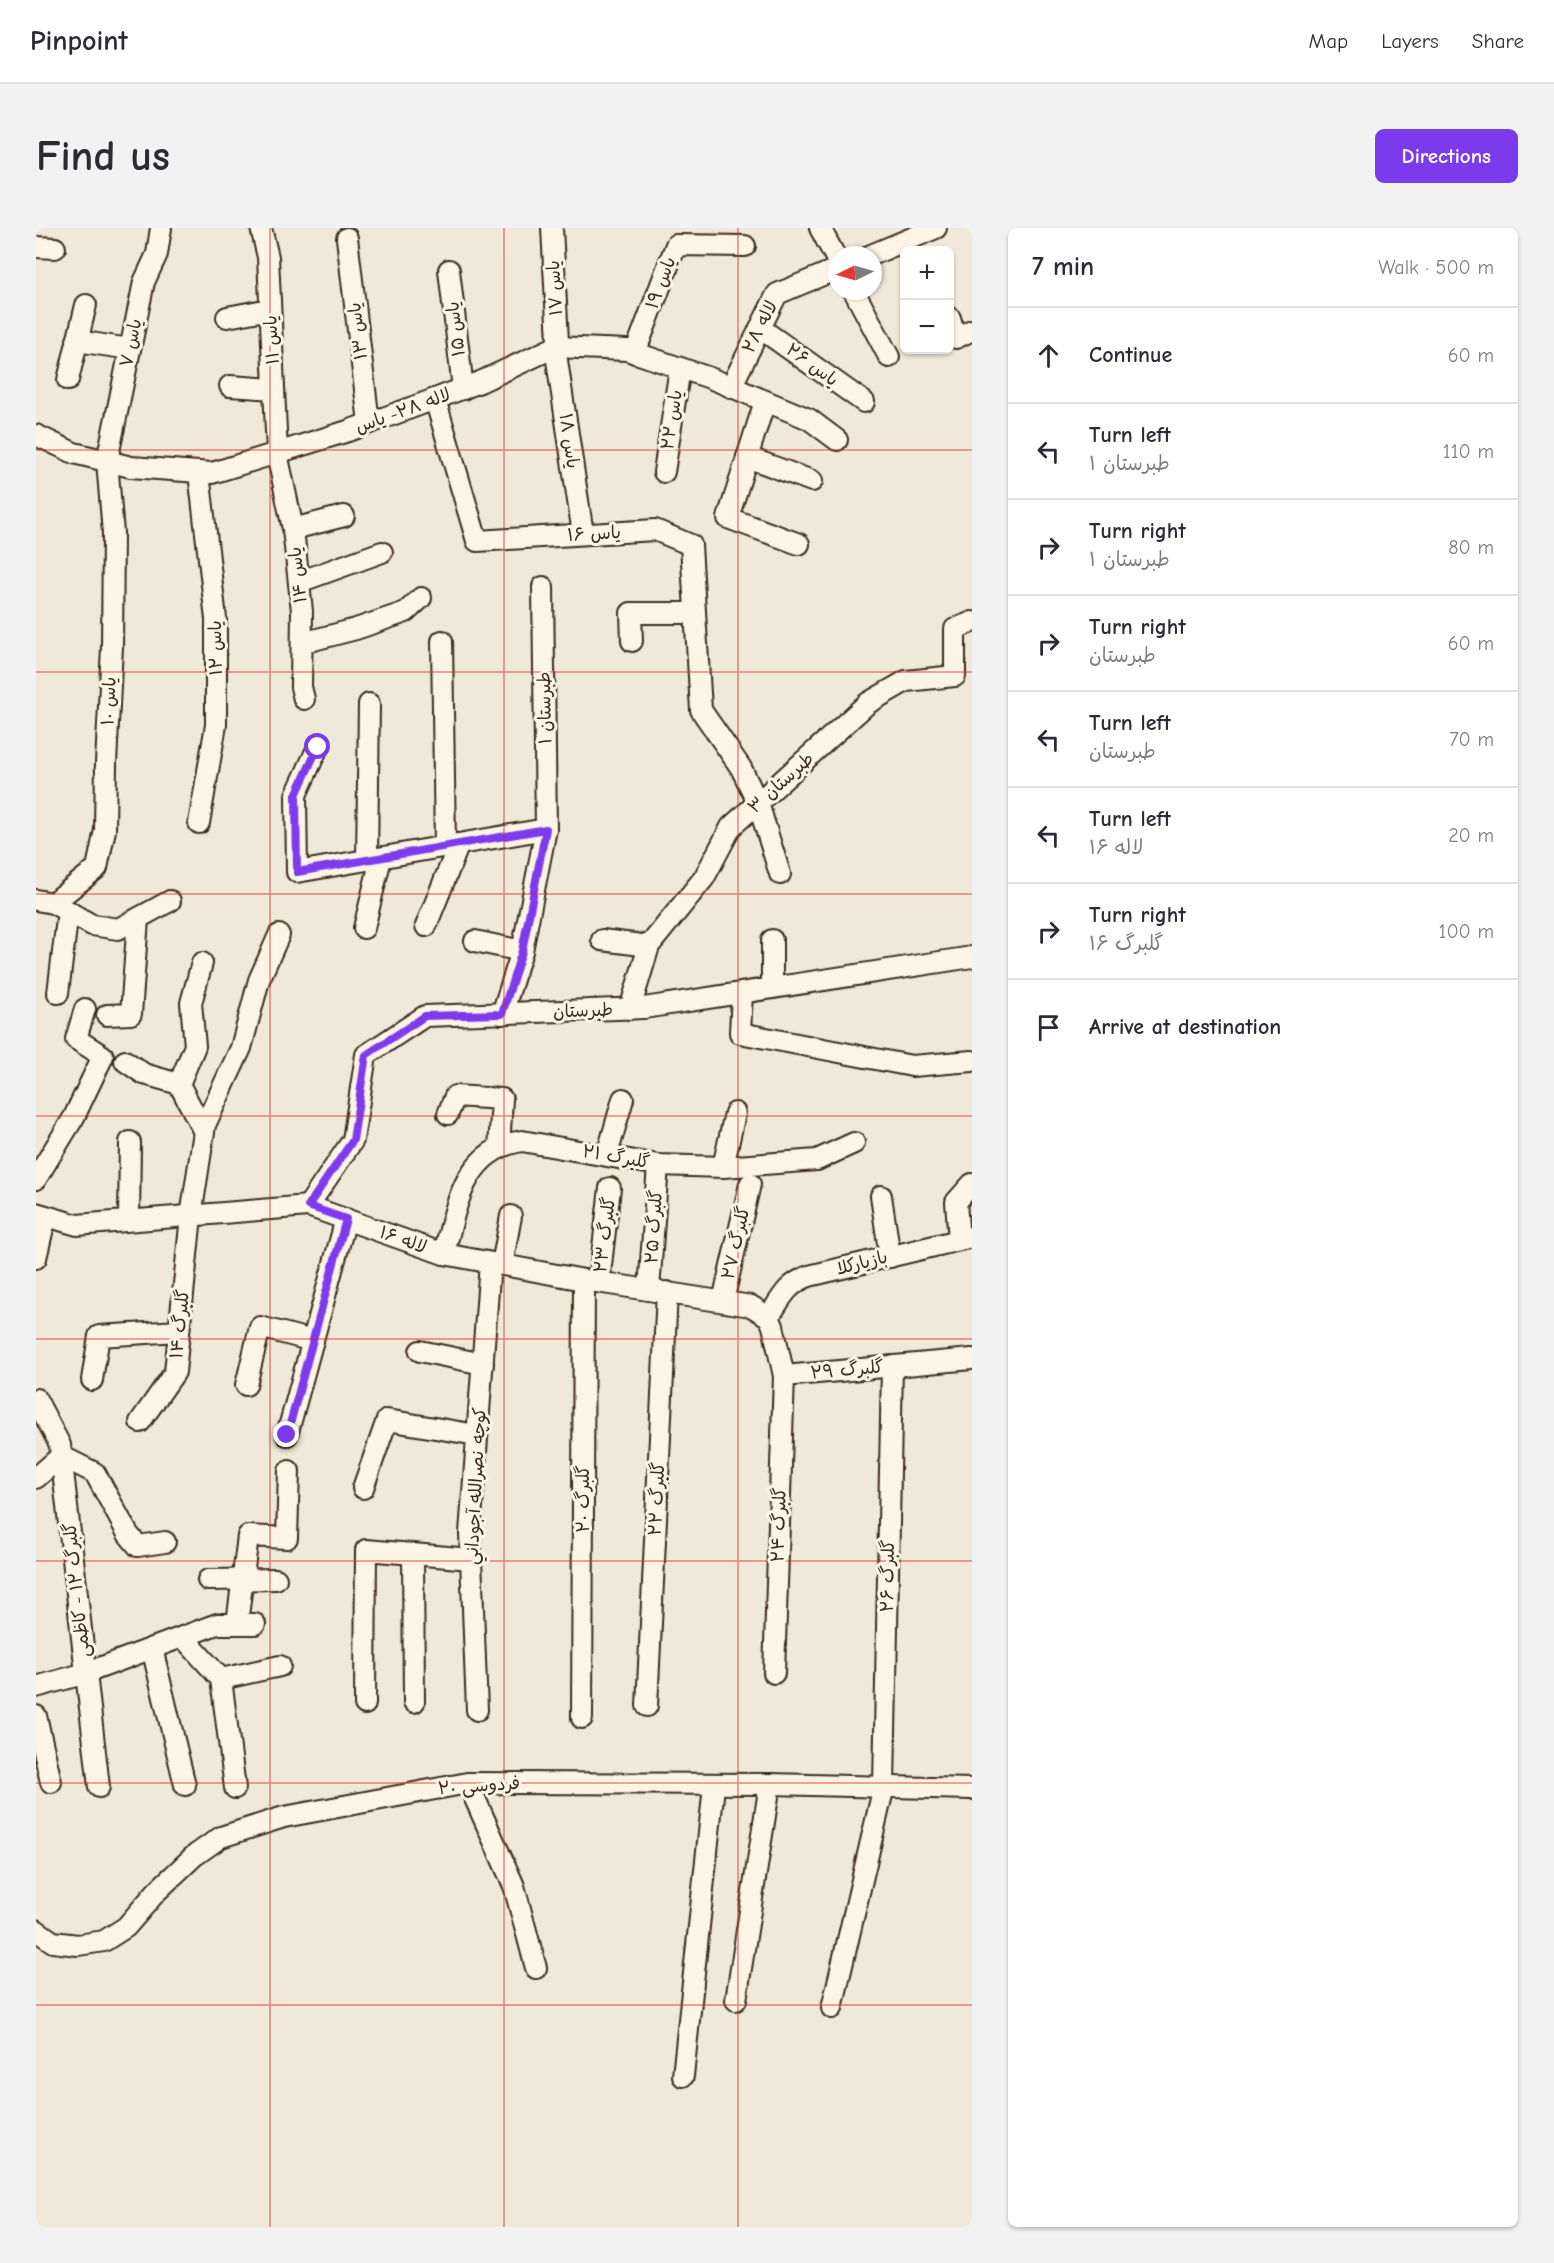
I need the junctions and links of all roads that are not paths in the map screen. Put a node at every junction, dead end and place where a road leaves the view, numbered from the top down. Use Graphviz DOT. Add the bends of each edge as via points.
graph roads {
  1 [pos="161,228"];
  2 [pos="261,228"];
  3 [pos="552,228"];
  4 [pos="820,228"];
  5 [pos="926,235"];
  6 [pos="347,238"];
  7 [pos="746,246"];
  8 [pos="830,246"];
  9 [pos="882,251"];
  10 [pos="449,270"];
  11 [pos="828,273"];
  12 [pos="859,300"];
  13 [pos="86,305"];
  14 [pos="270,309"];
  15 [pos="227,318"];
  16 [pos="760,328"];
  17 [pos="972,330"];
  18 [pos="954,331"];
  19 [pos="77,341"];
  20 [pos="555,347"];
  21 [pos="130,349"];
  22 [pos="635,352"];
  23 [pos="889,357"];
  24 [pos="680,368"];
  25 [pos="68,380"];
  26 [pos="230,386"];
  27 [pos="730,387"];
  28 [pos="274,389"];
  29 [pos="463,389"];
  30 [pos="435,399"];
  31 [pos="765,401"];
  32 [pos="864,402"];
  33 [pos="369,423"];
  34 [pos="36,435"];
  35 [pos="837,440"];
  36 [pos="277,453"];
  37 [pos="747,457"];
  38 [pos="108,461"];
  39 [pos="664,472"];
  40 [pos="200,473"];
  41 [pos="812,481"];
  42 [pos="344,516"];
  43 [pos="293,529"];
  44 [pos="583,534"];
  45 [pos="799,544"];
  46 [pos="382,552"];
  47 [pos="298,582"];
  48 [pos="543,587"];
  49 [pos="421,598"];
  50 [pos="695,613"];
  51 [pos="972,622"];
  52 [pos="632,640"];
  53 [pos="442,641"];
  54 [pos="302,643"];
  55 [pos="304,699"];
  56 [pos="369,704"];
  57 [pos="318,747"];
  58 [pos="758,804"];
  59 [pos="199,823"];
  60 [pos="546,829"];
  61 [pos="452,845"];
  62 [pos="374,859"];
  63 [pos="780,874"];
  64 [pos="170,901"];
  65 [pos="52,904"];
  66 [pos="138,919"];
  67 [pos="426,926"];
  68 [pos="364,928"];
  69 [pos="279,935"];
  70 [pos="602,940"];
  71 [pos="772,940"];
  72 [pos="475,941"];
  73 [pos="649,946"];
  74 [pos="522,951"];
  75 [pos="972,957"];
  76 [pos="202,963"];
  77 [pos="772,988"];
  78 [pos="58,993"];
  79 [pos="742,993"];
  80 [pos="85,1009"];
  81 [pos="630,1009"];
  82 [pos="106,1014"];
  83 [pos="502,1014"];
  84 [pos="125,1061"];
  85 [pos="972,1061"];
  86 [pos="179,1084"];
  87 [pos="623,1099"];
  88 [pos="735,1113"];
  89 [pos="448,1114"];
  90 [pos="204,1132"];
  91 [pos="130,1142"];
  92 [pos="854,1143"];
  93 [pos="499,1148"];
  94 [pos="607,1155"];
  95 [pos="658,1165"];
  96 [pos="723,1167"];
  97 [pos="36,1179"];
  98 [pos="750,1184"];
  99 [pos="972,1184"];
  100 [pos="610,1188"];
  101 [pos="881,1196"];
  102 [pos="308,1206"];
  103 [pos="191,1216"];
  104 [pos="511,1216"];
  105 [pos="346,1219"];
  106 [pos="129,1220"];
  107 [pos="45,1221"];
  108 [pos="965,1238"];
  109 [pos="444,1254"];
  110 [pos="890,1257"];
  111 [pos="36,1258"];
  112 [pos="496,1264"];
  113 [pos="591,1281"];
  114 [pos="658,1291"];
  115 [pos="723,1301"];
  116 [pos="769,1317"];
  117 [pos="179,1331"];
  118 [pos="313,1341"];
  119 [pos="420,1351"];
  120 [pos="972,1359"];
  121 [pos="483,1364"];
  122 [pos="892,1366"];
  123 [pos="783,1376"];
  124 [pos="92,1380"];
  125 [pos="246,1385"];
  126 [pos="36,1399"];
  127 [pos="140,1422"];
  128 [pos="287,1435"];
  129 [pos="477,1435"];
  130 [pos="61,1456"];
  131 [pos="288,1471"];
  132 [pos="36,1478"];
  133 [pos="363,1488"];
  134 [pos="165,1542"];
  135 [pos="413,1554"];
  136 [pos="471,1559"];
  137 [pos="243,1578"];
  138 [pos="276,1579"];
  139 [pos="208,1580"];
  140 [pos="183,1637"];
  141 [pos="152,1648"];
  142 [pos="280,1666"];
  143 [pos="86,1672"];
  144 [pos="774,1673"];
  145 [pos="221,1679"];
  146 [pos="36,1687"];
  147 [pos="414,1702"];
  148 [pos="365,1704"];
  149 [pos="647,1706"];
  150 [pos="477,1710"];
  151 [pos="36,1716"];
  152 [pos="582,1718"];
  153 [pos="51,1782"];
  154 [pos="468,1783"];
  155 [pos="770,1784"];
  156 [pos="185,1785"];
  157 [pos="714,1786"];
  158 [pos="884,1786"];
  159 [pos="99,1787"];
  160 [pos="234,1788"];
  161 [pos="972,1789"];
  162 [pos="36,1930"];
  163 [pos="536,1968"];
  164 [pos="736,2000"];
  165 [pos="832,2008"];
  166 [pos="683,2076"];
  1 -- 21 [label="street, یاس ۷" via="157,254 144,282"];
  2 -- 14 [label="street, یاس ۱۱" via="268,257"];
  3 -- 20 [label="street, یاس ۱۷" via="558,341"];
  4 -- 8 [label="street"];
  5 -- 9 [label="street"];
  6 -- 33 [label="street, یاس ۱۳"];
  7 -- 22 [label="street, یاس ۱۹" via="676,245"];
  10 -- 29 [label="street, یاس ۱۵"];
  11 -- 16 [label="street, لاله ۲۸" via="777,294"];
  12 -- 23 [label="street"];
  13 -- 19 [label="street"];
  14 -- 15 [label="street"];
  14 -- 28 [label="street, یاس ۱۱"];
  16 -- 27 [label="street, لاله ۲۸"];
  16 -- 32 [label="street, یاس ۲۶"];
  17 -- 18 [label="street" via="956,338"];
  19 -- 21 [label="street"];
  19 -- 25 [label="street"];
  20 -- 22 [label="street, لاله ۲۸- یاس"];
  20 -- 29 [label="street, لاله ۲۸- یاس"];
  20 -- 44 [label="street, یاس ۱۸"];
  21 -- 38 [label="street, یاس ۷"];
  22 -- 24 [label="street, لاله ۲۸- یاس"];
  24 -- 27 [label="street, لاله ۲۸- یاس"];
  24 -- 39 [label="street, یاس ۲۲"];
  26 -- 28 [label="street"];
  27 -- 31 [label="street, لاله ۲۸- یاس"];
  28 -- 36 [label="street, یاس ۱۱"];
  29 -- 30 [label="street, لاله ۲۸- یاس"];
  30 -- 33 [label="street, لاله ۲۸- یاس"];
  30 -- 44 [label="street, یاس ۱۶" via="477,540"];
  31 -- 35 [label="street, لاله ۲۸- یاس" via="809,419"];
  31 -- 37 [label="street"];
  33 -- 36 [label="street, لاله ۲۸- یاس"];
  34 -- 38 [label="street, لاله ۲۸- یاس" via="74,453"];
  36 -- 40 [label="street, لاله ۲۸- یاس" via="212,474"];
  36 -- 43 [label="street, یاس ۱۴"];
  37 -- 41 [label="street"];
  37 -- 45 [label="street" via="728,518"];
  38 -- 40 [label="street, لاله ۲۸- یاس"];
  38 -- 65 [label="street, یاس ۱۰" via="113,544 105,830 97,868"];
  40 -- 59 [label="street, یاس ۱۲" via="216,619 216,725"];
  42 -- 43 [label="street"];
  43 -- 47 [label="street, یاس ۱۴"];
  44 -- 50 [label="street, یاس ۱۶" via="655,530 691,545"];
  46 -- 47 [label="street"];
  47 -- 54 [label="street, یاس ۱۴"];
  48 -- 60 [label="street, طبرستان ۱"];
  49 -- 54 [label="street" via="406,612"];
  50 -- 52 [label="street" via="631,613"];
  50 -- 58 [label="street, یاس ۱۶" via="700,710 741,768"];
  51 -- 58 [label="street, طبرستان ۳" via="955,629 956,676 906,681 868,703"];
  53 -- 61 [label="street"];
  54 -- 55 [label="street, یاس ۱۴"];
  56 -- 62 [label="street"];
  57 -- 62 [label="street" via="296,795 297,872"];
  58 -- 63 [label="street"];
  58 -- 73 [label="street, طبرستان ۳" via="731,827 704,878"];
  60 -- 61 [label="street"];
  60 -- 74 [label="street, طبرستان ۱"];
  61 -- 62 [label="street"];
  61 -- 67 [label="street"];
  62 -- 68 [label="street"];
  64 -- 66 [label="street"];
  65 -- 66 [label="street" via="92,925 118,929"];
  65 -- 78 [label="street"];
  66 -- 82 [label="street" via="131,1014"];
  69 -- 90 [label="street, گلبرگ ۱۴" via="259,980 241,1048"];
  70 -- 73 [label="street"];
  71 -- 77 [label="street"];
  72 -- 74 [label="street"];
  73 -- 81 [label="street, طبرستان ۳"];
  74 -- 83 [label="street, طبرستان ۱"];
  75 -- 77 [label="street, طبرستان"];
  76 -- 86 [label="street" via="191,1003 195,1046"];
  77 -- 79 [label="street, طبرستان"];
  79 -- 81 [label="street, طبرستان"];
  79 -- 85 [label="street" via="740,1033 912,1066"];
  80 -- 97 [label="street" via="76,1039 103,1056 75,1117"];
  81 -- 83 [label="street, طبرستان"];
  83 -- 102 [label="street, طبرستان" via="425,1016 366,1055 353,1140"];
  84 -- 86 [label="street" via="144,1074"];
  86 -- 90 [label="street"];
  87 -- 94 [label="street"];
  88 -- 96 [label="street"];
  89 -- 93 [label="street" via="454,1096 502,1099"];
  90 -- 103 [label="street, گلبرگ ۱۴"];
  91 -- 106 [label="street"];
  92 -- 96 [label="street, گلبرگ ۲۱" via="817,1160"];
  93 -- 94 [label="street, گلبرگ ۲۱" via="522,1142"];
  93 -- 109 [label="street, گلبرگ ۲۱" via="465,1180"];
  94 -- 95 [label="street, گلبرگ ۲۱"];
  95 -- 96 [label="street, گلبرگ ۲۱"];
  95 -- 114 [label="street, گلبرگ ۲۵"];
  98 -- 115 [label="street, گلبرگ ۲۷"];
  99 -- 108 [label="street" via="956,1202"];
  100 -- 113 [label="street, گلبرگ ۲۳"];
  101 -- 110 [label="street"];
  102 -- 103 [label="street, لاله ۱۶"];
  102 -- 105 [label="street, لاله ۱۶"];
  103 -- 106 [label="street, لاله ۱۶"];
  103 -- 117 [label="street, گلبرگ ۱۴"];
  104 -- 112 [label="street, كوچه نصرالله آجوداني"];
  105 -- 109 [label="street, لاله ۱۶"];
  105 -- 118 [label="street"];
  106 -- 107 [label="street, لاله ۱۶" via="77,1225"];
  107 -- 111 [label="street"];
  108 -- 110 [label="street, بازیارکلا"];
  109 -- 112 [label="street, لاله ۱۶"];
  110 -- 116 [label="street, بازیارکلا" via="793,1282"];
  112 -- 113 [label="street, لاله ۱۶"];
  112 -- 121 [label="street, كوچه نصرالله آجوداني"];
  113 -- 114 [label="street, لاله ۱۶"];
  113 -- 152 [label="street, گلبرگ ۲۰"];
  114 -- 115 [label="street, لاله ۱۶"];
  114 -- 149 [label="street, گلبرگ ۲۲"];
  115 -- 116 [label="street, لاله ۱۶" via="751,1305"];
  116 -- 123 [label="street"];
  117 -- 124 [label="street" via="99,1336"];
  117 -- 127 [label="street, گلبرگ ۱۴" via="175,1372"];
  118 -- 125 [label="street" via="260,1328"];
  118 -- 128 [label="street"];
  119 -- 121 [label="street"];
  120 -- 122 [label="street, گلبرگ ۲۹"];
  121 -- 129 [label="street, كوچه نصرالله آجوداني"];
  122 -- 123 [label="street, گلبرگ ۲۹"];
  122 -- 158 [label="street, گلبرگ ۲۶"];
  123 -- 144 [label="street, گلبرگ ۲۴"];
  126 -- 130 [label="street, گلبرگ ۱۲ - کاظمی" via="60,1445"];
  129 -- 133 [label="street" via="387,1420"];
  129 -- 136 [label="street, كوچه نصرالله آجوداني"];
  130 -- 132 [label="street"];
  130 -- 134 [label="street" via="95,1473 138,1546"];
  130 -- 143 [label="street, گلبرگ ۱۲ - کاظمی"];
  131 -- 137 [label="street" via="286,1538 248,1536"];
  135 -- 136 [label="street"];
  135 -- 147 [label="street"];
  135 -- 148 [label="street" via="366,1550"];
  136 -- 150 [label="street, كوچه نصرالله آجوداني"];
  137 -- 138 [label="street"];
  137 -- 139 [label="street"];
  137 -- 140 [label="street" via="246,1624 217,1624"];
  140 -- 141 [label="street"];
  140 -- 145 [label="street"];
  141 -- 143 [label="street"];
  141 -- 156 [label="street"];
  142 -- 145 [label="street"];
  143 -- 146 [label="street"];
  143 -- 159 [label="street, گلبرگ ۱۲ - کاظمی"];
  145 -- 160 [label="street"];
  151 -- 153 [label="street"];
  154 -- 157 [label="street, فردوسی ۲۰"];
  154 -- 162 [label="street, فردوسی ۲۰" via="284,1817 221,1837 194,1856 126,1927 104,1941 78,1945 53,1942"];
  154 -- 163 [label="street" via="514,1886"];
  155 -- 157 [label="street, فردوسی ۲۰"];
  155 -- 158 [label="street, فردوسی ۲۰"];
  155 -- 164 [label="street"];
  157 -- 166 [label="street"];
  158 -- 161 [label="street, فردوسی ۲۰"];
  158 -- 165 [label="street, گلبرگ ۲۶"];
}
